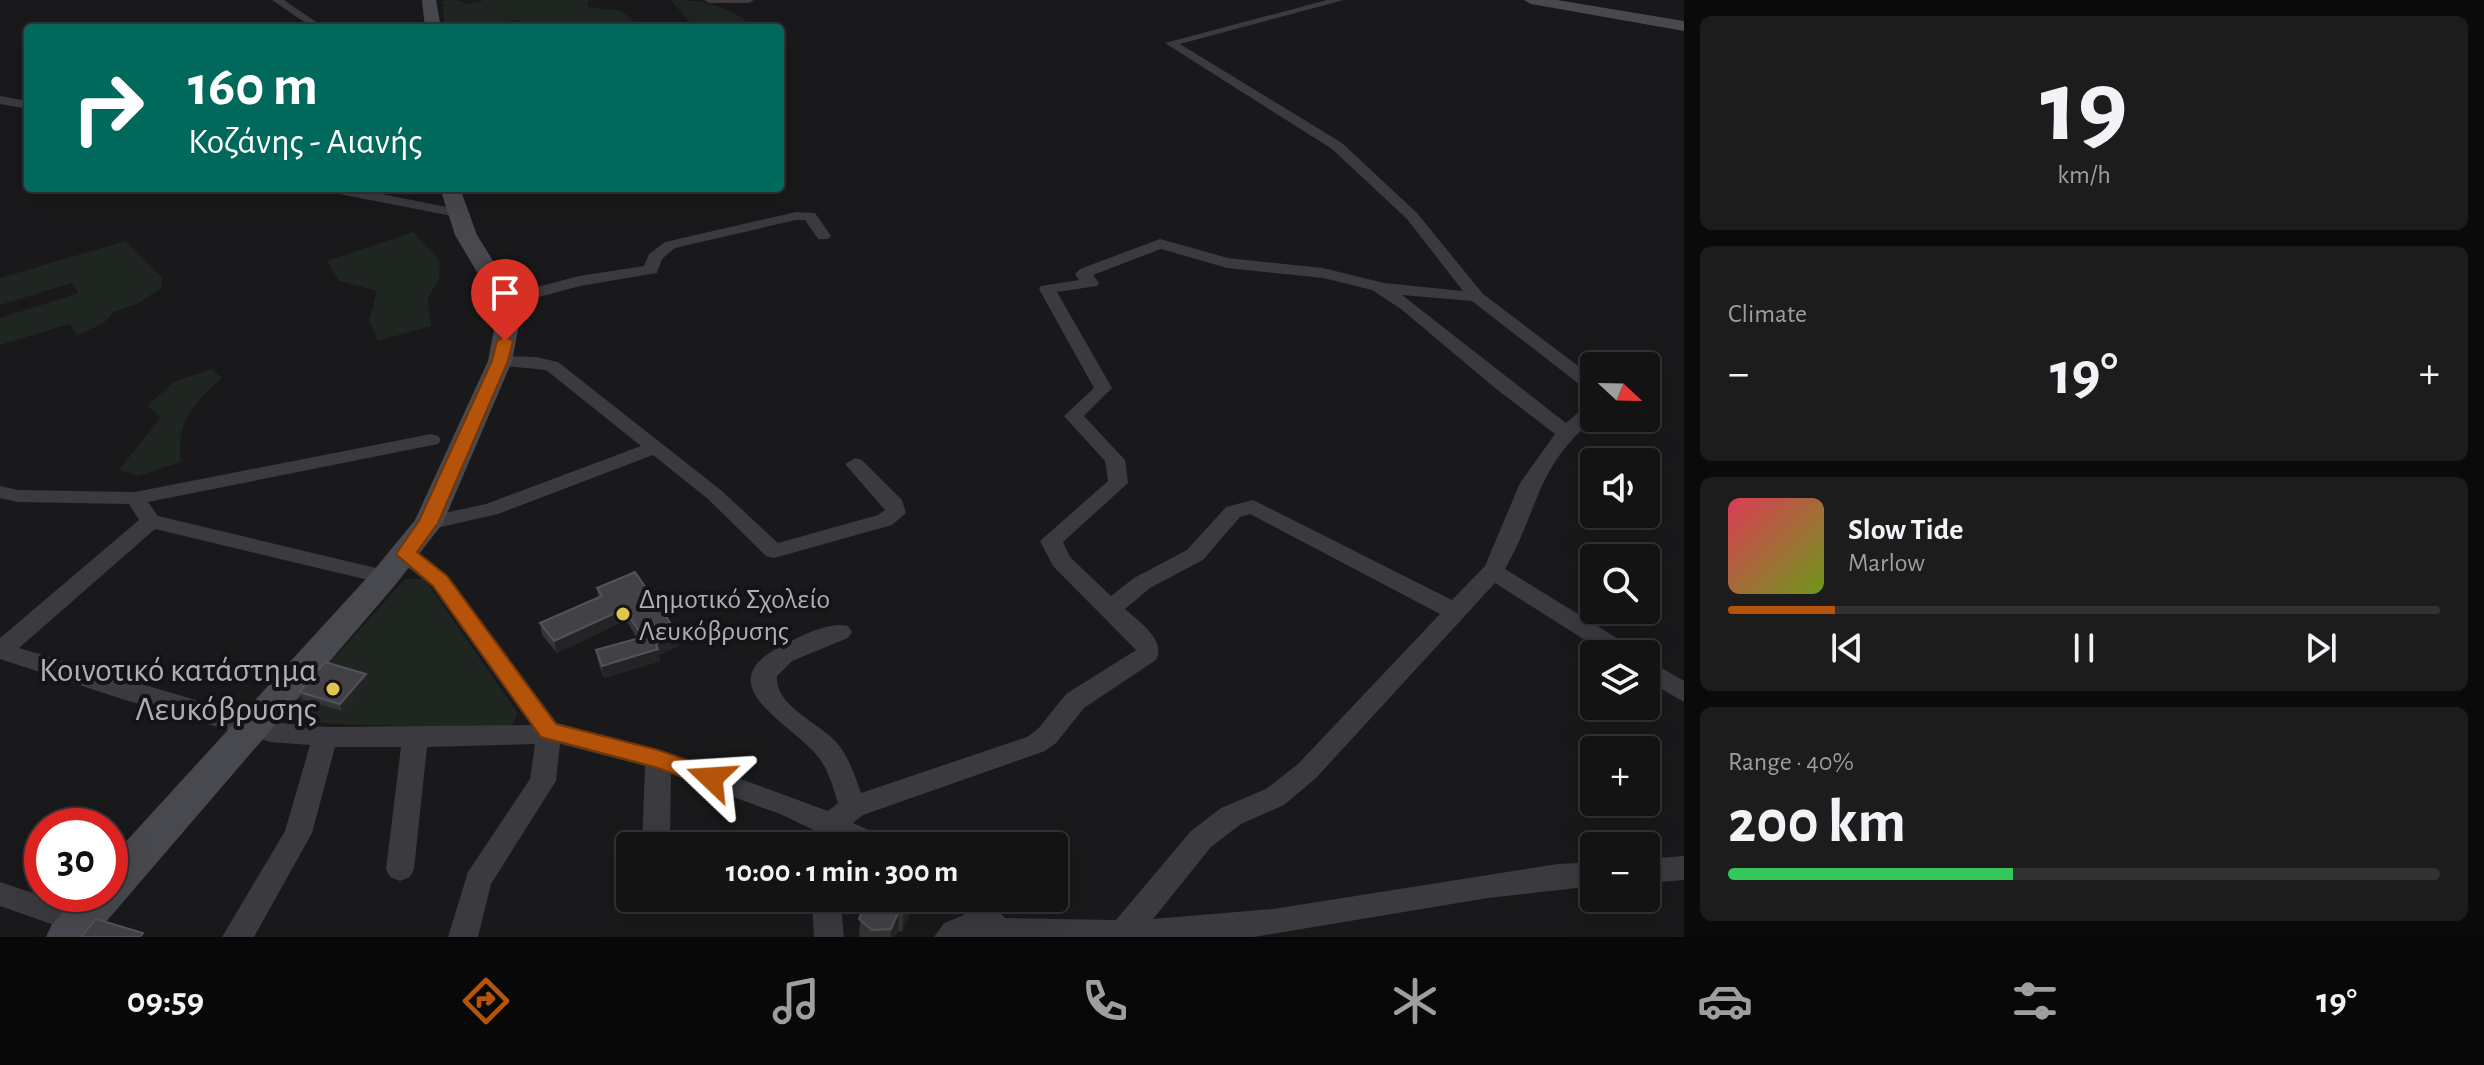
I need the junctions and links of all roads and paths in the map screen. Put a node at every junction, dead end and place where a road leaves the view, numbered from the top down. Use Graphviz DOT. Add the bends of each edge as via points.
graph roads {
  1 [pos="277,0"];
  2 [pos="429,0"];
  3 [pos="709,0"];
  4 [pos="749,0"];
  5 [pos="1339,0"];
  6 [pos="1531,0"];
  7 [pos="1568,3"];
  8 [pos="314,24"];
  9 [pos="432,24"];
  10 [pos="1684,24"];
  11 [pos="0,100"];
  12 [pos="24,104"];
  13 [pos="370,192"];
  14 [pos="453,200"];
  15 [pos="823,236"];
  16 [pos="1378,287"];
  17 [pos="1477,297"];
  18 [pos="506,301"];
  19 [pos="500,361"];
  20 [pos="1580,376"];
  21 [pos="1580,420"];
  22 [pos="1565,432"];
  23 [pos="431,440"];
  24 [pos="654,448"];
  25 [pos="855,464"];
  26 [pos="0,492"];
  27 [pos="135,498"];
  28 [pos="151,521"];
  29 [pos="428,523"];
  30 [pos="395,566"];
  31 [pos="1493,571"];
  32 [pos="1112,607"];
  33 [pos="1454,611"];
  34 [pos="840,632"];
  35 [pos="1603,640"];
  36 [pos="0,651"];
  37 [pos="1660,677"];
  38 [pos="1684,693"];
  39 [pos="251,727"];
  40 [pos="549,731"];
  41 [pos="415,736"];
  42 [pos="325,737"];
  43 [pos="658,759"];
  44 [pos="853,807"];
  45 [pos="656,832"];
  46 [pos="826,832"];
  47 [pos="832,832"];
  48 [pos="128,867"];
  49 [pos="1684,868"];
  50 [pos="400,869"];
  51 [pos="1660,870"];
  52 [pos="1580,876"];
  53 [pos="0,894"];
  54 [pos="827,912"];
  55 [pos="963,912"];
  56 [pos="84,917"];
  57 [pos="1001,934"];
  58 [pos="1122,935"];
  59 [pos="237,937"];
  60 [pos="463,937"];
  61 [pos="829,937"];
  62 [pos="1075,937"];
  1 -- 8 [label="street"];
  2 -- 9 [label="main road"];
  3 -- 4 [label="street"];
  5 -- 17 [label="street" via="1171,43 1337,146 1412,216"];
  6 -- 7 [label="main road"];
  7 -- 10 [label="main road"];
  11 -- 12 [label="street"];
  13 -- 14 [label="street"];
  14 -- 18 [label="main road" via="466,235"];
  15 -- 18 [label="street" via="810,216 796,216 670,245 655,257 651,270 579,281"];
  16 -- 17 [label="street"];
  16 -- 22 [label="street"];
  16 -- 32 [label="street" via="1323,273 1227,263 1160,244 1083,274 1091,283 1047,289 1103,388 1073,416 1115,460 1118,483 1051,541 1061,561"];
  17 -- 20 [label="street"];
  18 -- 19 [label="main road"];
  19 -- 24 [label="street" via="552,366"];
  19 -- 29 [label="main road"];
  21 -- 22 [label="street"];
  22 -- 31 [label="street" via="1538,468 1510,543"];
  23 -- 27 [label="street"];
  24 -- 25 [label="street" via="774,551 896,513 895,505"];
  24 -- 29 [label="street" via="491,509"];
  26 -- 27 [label="street"];
  27 -- 28 [label="street"];
  28 -- 30 [label="street"];
  28 -- 36 [label="street"];
  29 -- 30 [label="main road"];
  30 -- 39 [label="main road"];
  30 -- 40 [label="street" via="440,581"];
  31 -- 33 [label="street"];
  31 -- 35 [label="street"];
  32 -- 33 [label="street" via="1142,583 1195,555 1233,512 1253,507"];
  32 -- 44 [label="street" via="1141,638 1148,654 1075,701 1047,736 1018,751"];
  33 -- 58 [label="street" via="1307,771 1275,797 1231,816 1201,839"];
  34 -- 44 [label="street" via="783,654 771,663 764,687 837,763"];
  36 -- 39 [label="street"];
  37 -- 38 [label="street"];
  39 -- 42 [label="street"];
  39 -- 48 [label="main road"];
  40 -- 41 [label="street" via="524,737"];
  40 -- 43 [label="street"];
  40 -- 60 [label="street" via="543,781 478,881"];
  41 -- 42 [label="street"];
  41 -- 50 [label="street"];
  42 -- 59 [label="street" via="298,833"];
  43 -- 45 [label="street"];
  43 -- 46 [label="street" via="790,806"];
  44 -- 47 [label="street"];
  49 -- 51 [label="street"];
  52 -- 58 [label="street" via="1449,891 1310,917"];
  53 -- 56 [label="street"];
  54 -- 61 [label="street"];
  55 -- 57 [label="street" via="949,937 966,926 988,926"];
  57 -- 62 [label="street"];
  58 -- 62 [label="street"];
}
